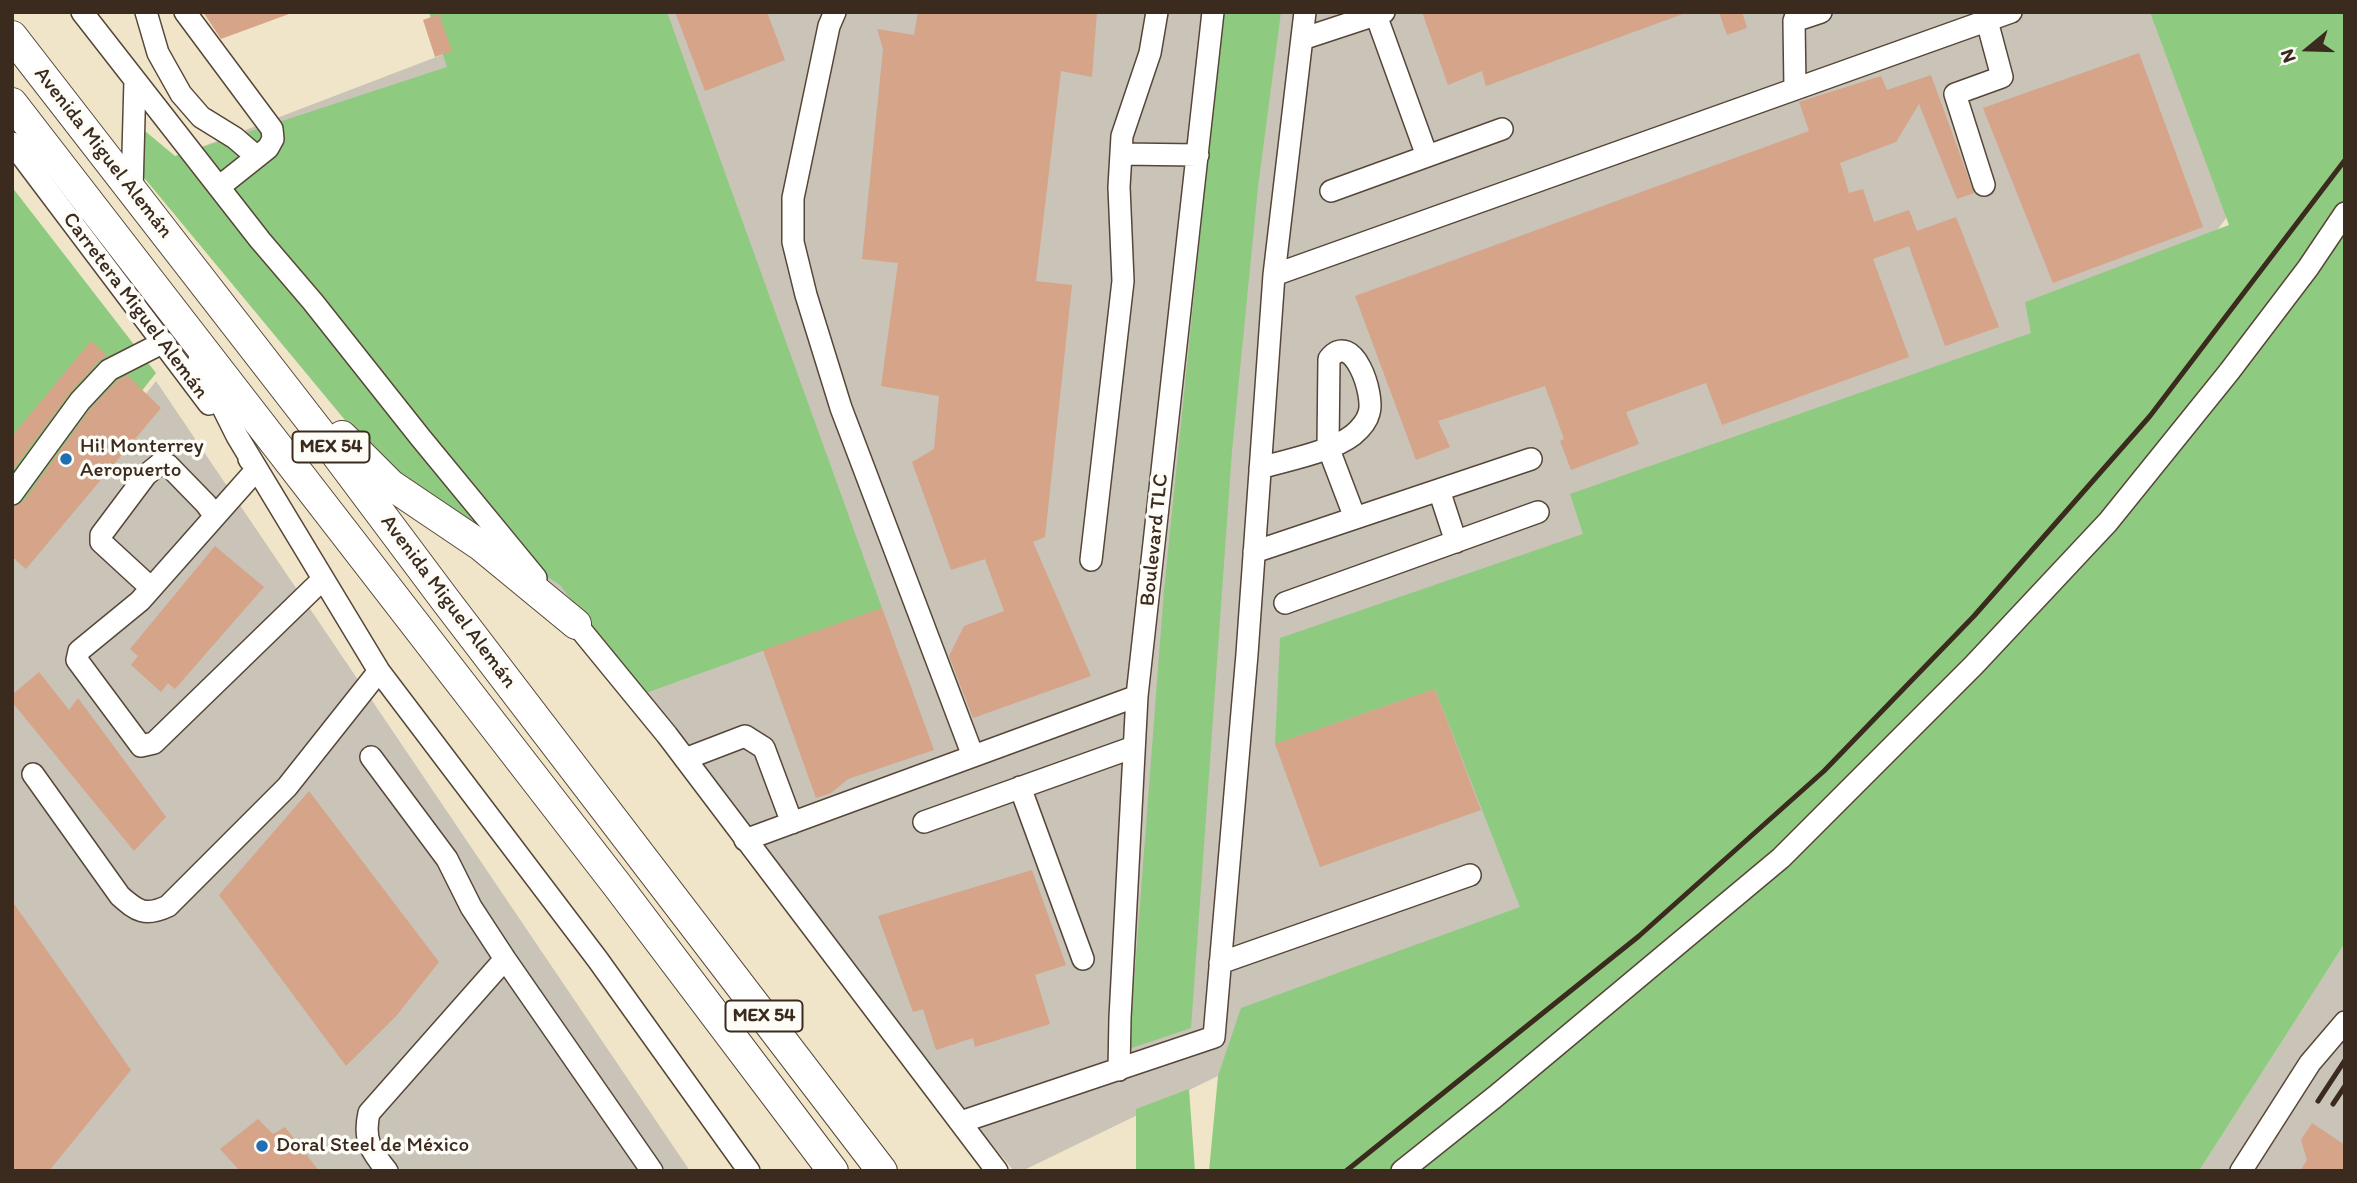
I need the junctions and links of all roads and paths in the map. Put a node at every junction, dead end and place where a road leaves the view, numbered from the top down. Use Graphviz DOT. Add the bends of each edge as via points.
graph roads {
  1 [pos="146,12"];
  2 [pos="185,12"];
  3 [pos="835,12"];
  4 [pos="1157,12"];
  5 [pos="1213,12"];
  6 [pos="1305,12"];
  7 [pos="1821,12"];
  8 [pos="2011,12"];
  9 [pos="1380,14"];
  10 [pos="90,15"];
  11 [pos="1795,17"];
  12 [pos="1987,21"];
  13 [pos="12,36"];
  14 [pos="1302,39"];
  15 [pos="135,80"];
  16 [pos="1795,89"];
  17 [pos="12,103"];
  18 [pos="1502,129"];
  19 [pos="12,143"];
  20 [pos="1121,154"];
  21 [pos="1198,155"];
  22 [pos="1427,156"];
  23 [pos="257,158"];
  24 [pos="1984,185"];
  25 [pos="219,187"];
  26 [pos="132,191"];
  27 [pos="1331,191"];
  28 [pos="2345,213"];
  29 [pos="188,263"];
  30 [pos="1274,275"];
  31 [pos="167,303"];
  32 [pos="164,342"];
  33 [pos="1531,459"];
  34 [pos="1260,468"];
  35 [pos="257,469"];
  36 [pos="1439,490"];
  37 [pos="12,494"];
  38 [pos="1538,512"];
  39 [pos="215,516"];
  40 [pos="1355,518"];
  41 [pos="1456,542"];
  42 [pos="1254,552"];
  43 [pos="1091,560"];
  44 [pos="322,580"];
  45 [pos="151,588"];
  46 [pos="1285,603"];
  47 [pos="576,624"];
  48 [pos="379,671"];
  49 [pos="1137,696"];
  50 [pos="1134,747"];
  51 [pos="973,756"];
  52 [pos="372,757"];
  53 [pos="685,759"];
  54 [pos="33,774"];
  55 [pos="1020,788"];
  56 [pos="924,822"];
  57 [pos="792,823"];
  58 [pos="745,840"];
  59 [pos="1470,874"];
  60 [pos="505,959"];
  61 [pos="1083,959"];
  62 [pos="1220,963"];
  63 [pos="2345,1022"];
  64 [pos="1119,1069"];
  65 [pos="961,1122"];
  66 [pos="387,1171"];
  67 [pos="652,1171"];
  68 [pos="749,1171"];
  69 [pos="833,1171"];
  70 [pos="882,1171"];
  71 [pos="997,1171"];
  72 [pos="1402,1171"];
  73 [pos="2241,1171"];
  1 -- 23 [label="street" via="158,53 181,94 201,117"];
  2 -- 23 [label="street" via="272,129 273,139"];
  3 -- 51 [label="street" via="793,198 793,242 841,408"];
  4 -- 20 [label="street"];
  5 -- 21 [label="street, Boulevard TLC"];
  6 -- 14 [label="street"];
  7 -- 11 [label="street"];
  8 -- 12 [label="street"];
  9 -- 14 [label="street"];
  9 -- 22 [label="street"];
  10 -- 15 [label="street"];
  11 -- 16 [label="street"];
  12 -- 16 [label="street"];
  12 -- 24 [label="street" via="2002,77 1955,94"];
  13 -- 26 [label="highway, Avenida Miguel Alemán / MEX 54"];
  14 -- 30 [label="street"];
  15 -- 25 [label="street"];
  15 -- 26 [label="street"];
  16 -- 30 [label="street"];
  17 -- 31 [label="highway, Avenida Miguel Alemán / MEX 54"];
  18 -- 22 [label="street"];
  19 -- 32 [label="street, Carretera Miguel Alemán"];
  20 -- 21 [label="street"];
  20 -- 43 [label="street" via="1123,281"];
  21 -- 49 [label="street, Boulevard TLC"];
  22 -- 27 [label="street"];
  23 -- 25 [label="street"];
  25 -- 47 [label="street"];
  26 -- 29 [label="highway, Avenida Miguel Alemán / MEX 54"];
  28 -- 72 [label="street" via="2237,362 2108,522 1965,675 1782,858"];
  29 -- 47 [label="highway" via="336,431 391,485 480,545"];
  29 -- 70 [label="highway, Avenida Miguel Alemán / MEX 54"];
  30 -- 34 [label="street"];
  31 -- 35 [label="street"];
  31 -- 69 [label="highway, Avenida Miguel Alemán / MEX 54"];
  32 -- 35 [label="street, Carretera Miguel Alemán"];
  32 -- 37 [label="street" via="109,370 80,401"];
  33 -- 36 [label="street"];
  34 -- 40 [label="street" via="1328,447"];
  34 -- 42 [label="street"];
  35 -- 39 [label="street"];
  35 -- 44 [label="street"];
  36 -- 40 [label="street"];
  36 -- 41 [label="street"];
  38 -- 41 [label="street"];
  39 -- 45 [label="street"];
  39 -- 45 [label="street" via="167,465 160,463 146,475 101,535 101,542"];
  40 -- 42 [label="street"];
  41 -- 46 [label="street"];
  42 -- 62 [label="street"];
  44 -- 45 [label="street" via="155,743 141,746 77,660 79,651"];
  44 -- 48 [label="street"];
  47 -- 53 [label="street"];
  48 -- 54 [label="street" via="287,787 168,906 156,912 137,911 120,896"];
  48 -- 68 [label="street" via="598,960"];
  49 -- 50 [label="street, Boulevard TLC"];
  49 -- 51 [label="street"];
  50 -- 55 [label="street"];
  50 -- 64 [label="street, Boulevard TLC"];
  51 -- 57 [label="street"];
  52 -- 60 [label="street" via="447,859"];
  53 -- 57 [label="street" via="745,736 765,748"];
  53 -- 58 [label="street"];
  55 -- 56 [label="street"];
  55 -- 61 [label="street"];
  57 -- 58 [label="street"];
  58 -- 65 [label="street"];
  59 -- 62 [label="street"];
  60 -- 66 [label="street" via="369,1113 368,1142"];
  60 -- 67 [label="street"];
  62 -- 64 [label="street" via="1214,1037"];
  63 -- 73 [label="street" via="2310,1063"];
  64 -- 65 [label="street"];
  65 -- 71 [label="street"];
}
